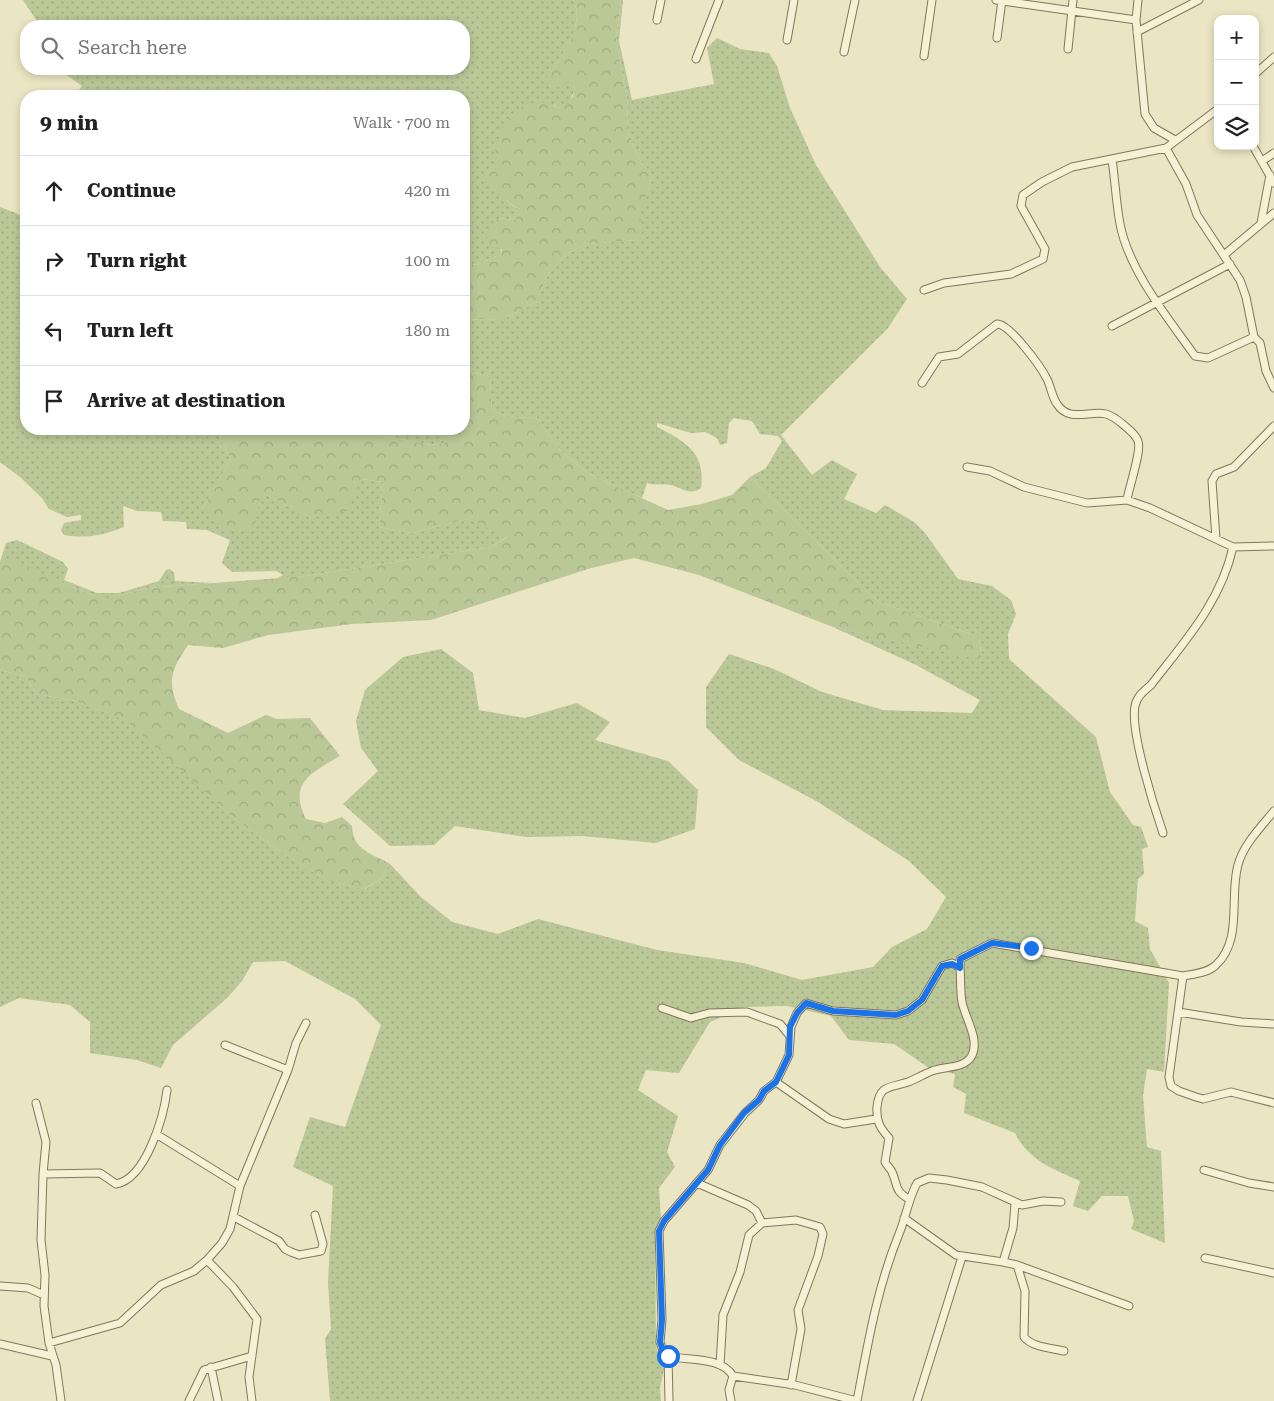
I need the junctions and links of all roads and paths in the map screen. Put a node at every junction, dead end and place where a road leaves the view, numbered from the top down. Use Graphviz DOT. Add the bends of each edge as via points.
graph roads {
  1 [pos="661,0"];
  2 [pos="719,0"];
  3 [pos="794,0"];
  4 [pos="855,0"];
  5 [pos="932,0"];
  6 [pos="1000,0"];
  7 [pos="1073,0"];
  8 [pos="1138,0"];
  9 [pos="1199,0"];
  10 [pos="1072,10"];
  11 [pos="657,20"];
  12 [pos="1136,20"];
  13 [pos="1138,32"];
  14 [pos="997,38"];
  15 [pos="787,40"];
  16 [pos="1068,49"];
  17 [pos="844,52"];
  18 [pos="924,56"];
  19 [pos="1274,57"];
  20 [pos="696,59"];
  21 [pos="1259,70"];
  22 [pos="1214,112"];
  23 [pos="1175,140"];
  24 [pos="1166,148"];
  25 [pos="1255,150"];
  26 [pos="1274,153"];
  27 [pos="1112,159"];
  28 [pos="1262,161"];
  29 [pos="1270,175"];
  30 [pos="1274,183"];
  31 [pos="1274,214"];
  32 [pos="1261,223"];
  33 [pos="1224,255"];
  34 [pos="1230,264"];
  35 [pos="924,290"];
  36 [pos="1156,301"];
  37 [pos="1112,326"];
  38 [pos="1254,337"];
  39 [pos="922,383"];
  40 [pos="1274,388"];
  41 [pos="1274,426"];
  42 [pos="967,467"];
  43 [pos="1127,500"];
  44 [pos="1216,539"];
  45 [pos="1274,546"];
  46 [pos="1233,547"];
  47 [pos="1274,811"];
  48 [pos="1162,833"];
  49 [pos="960,968"];
  50 [pos="1183,976"];
  51 [pos="662,1008"];
  52 [pos="1178,1012"];
  53 [pos="306,1022"];
  54 [pos="1274,1024"];
  55 [pos="790,1036"];
  56 [pos="226,1045"];
  57 [pos="288,1070"];
  58 [pos="776,1082"];
  59 [pos="167,1090"];
  60 [pos="36,1103"];
  61 [pos="1274,1103"];
  62 [pos="876,1119"];
  63 [pos="156,1134"];
  64 [pos="1204,1170"];
  65 [pos="43,1174"];
  66 [pos="697,1183"];
  67 [pos="240,1186"];
  68 [pos="1274,1187"];
  69 [pos="909,1199"];
  70 [pos="1061,1202"];
  71 [pos="1015,1204"];
  72 [pos="315,1215"];
  73 [pos="234,1217"];
  74 [pos="904,1218"];
  75 [pos="762,1223"];
  76 [pos="962,1257"];
  77 [pos="1205,1258"];
  78 [pos="208,1260"];
  79 [pos="1003,1262"];
  80 [pos="1017,1265"];
  81 [pos="1274,1273"];
  82 [pos="0,1286"];
  83 [pos="44,1295"];
  84 [pos="1129,1306"];
  85 [pos="49,1343"];
  86 [pos="0,1344"];
  87 [pos="1064,1352"];
  88 [pos="52,1356"];
  89 [pos="252,1356"];
  90 [pos="668,1356"];
  91 [pos="720,1365"];
  92 [pos="211,1367"];
  93 [pos="733,1376"];
  94 [pos="792,1385"];
  95 [pos="62,1401"];
  96 [pos="189,1401"];
  97 [pos="218,1401"];
  98 [pos="252,1401"];
  99 [pos="669,1401"];
  100 [pos="731,1401"];
  101 [pos="857,1401"];
  102 [pos="917,1401"];
  1 -- 11 [label="street"];
  2 -- 20 [label="street"];
  3 -- 15 [label="street"];
  4 -- 17 [label="street"];
  5 -- 18 [label="street"];
  6 -- 10 [label="street"];
  6 -- 14 [label="street"];
  7 -- 10 [label="street"];
  8 -- 12 [label="street"];
  9 -- 13 [label="street"];
  10 -- 12 [label="street"];
  10 -- 16 [label="street"];
  12 -- 13 [label="street"];
  13 -- 23 [label="street" via="1148,121"];
  19 -- 21 [label="street"];
  22 -- 23 [label="street"];
  23 -- 24 [label="street"];
  24 -- 27 [label="street"];
  24 -- 33 [label="street" via="1186,184 1197,215"];
  25 -- 28 [label="street"];
  26 -- 28 [label="street"];
  27 -- 35 [label="street" via="1072,167 1024,195 1021,206 1045,249 1043,259 1011,274 944,283"];
  27 -- 36 [label="street" via="1120,224 1127,245"];
  28 -- 29 [label="street"];
  29 -- 30 [label="street"];
  29 -- 32 [label="street"];
  31 -- 32 [label="street"];
  32 -- 33 [label="street"];
  33 -- 34 [label="street"];
  34 -- 36 [label="street"];
  34 -- 38 [label="street" via="1246,297"];
  36 -- 37 [label="street"];
  36 -- 38 [label="street" via="1195,356 1200,358 1208,358"];
  38 -- 40 [label="street" via="1260,342 1266,371"];
  39 -- 43 [label="street" via="939,357 958,354 997,324 1002,325 1020,342 1047,379 1056,404 1064,412 1114,417 1138,439 1140,446"];
  41 -- 44 [label="street" via="1234,467 1216,474 1212,481"];
  42 -- 43 [label="street" via="990,471 1024,487 1087,503"];
  43 -- 44 [label="street"];
  44 -- 46 [label="street"];
  45 -- 46 [label="street"];
  46 -- 48 [label="street" via="1211,606 1135,705 1137,735"];
  47 -- 50 [label="street" via="1245,850 1237,867 1235,912 1228,948 1215,966"];
  49 -- 50 [label="street" via="960,959 992,943"];
  49 -- 55 [label="street" via="952,964 942,966 922,1000 908,1011 896,1015 833,1011 806,1003 794,1020"];
  49 -- 62 [label="street" via="962,1004 975,1045 970,1057 961,1064 889,1085 879,1098"];
  50 -- 52 [label="street"];
  51 -- 55 [label="street" via="690,1018 709,1013 747,1012 780,1024"];
  52 -- 54 [label="street"];
  52 -- 61 [label="street" via="1169,1077 1171,1086 1203,1099 1232,1092"];
  53 -- 57 [label="street"];
  55 -- 58 [label="street" via="789,1055"];
  56 -- 57 [label="street"];
  57 -- 67 [label="street"];
  58 -- 62 [label="street" via="829,1119 844,1124"];
  58 -- 66 [label="street" via="740,1119"];
  59 -- 63 [label="street" via="164,1113"];
  60 -- 65 [label="street" via="46,1142"];
  62 -- 69 [label="street" via="889,1138 885,1162 901,1195"];
  63 -- 65 [label="street" via="138,1168 124,1183 116,1184 100,1173"];
  63 -- 67 [label="street"];
  64 -- 68 [label="street"];
  65 -- 83 [label="street" via="41,1240 46,1275"];
  66 -- 75 [label="street" via="748,1205 756,1210"];
  66 -- 90 [label="street" via="659,1231 660,1342"];
  67 -- 73 [label="street"];
  69 -- 71 [label="street" via="917,1183 929,1178 982,1187"];
  69 -- 74 [label="street"];
  70 -- 71 [label="street" via="1043,1200 1030,1205"];
  71 -- 79 [label="street" via="1013,1228"];
  72 -- 73 [label="street" via="323,1244 321,1251 299,1254 285,1249 279,1241"];
  73 -- 78 [label="street" via="222,1244"];
  74 -- 76 [label="street" via="935,1242"];
  74 -- 101 [label="street" via="875,1306"];
  75 -- 91 [label="street" via="749,1235 740,1272 722,1315"];
  75 -- 94 [label="street" via="796,1220 822,1230 818,1256 798,1310 802,1329"];
  76 -- 79 [label="street"];
  76 -- 102 [label="street"];
  77 -- 81 [label="street"];
  78 -- 85 [label="street" via="161,1285 120,1323"];
  78 -- 89 [label="street" via="257,1319"];
  79 -- 80 [label="street"];
  80 -- 84 [label="street"];
  80 -- 87 [label="street" via="1026,1291 1024,1337 1028,1342"];
  82 -- 83 [label="street" via="28,1288"];
  83 -- 85 [label="street"];
  85 -- 88 [label="street"];
  86 -- 88 [label="street"];
  88 -- 95 [label="street"];
  89 -- 92 [label="street"];
  89 -- 98 [label="street" via="249,1377"];
  90 -- 91 [label="street"];
  90 -- 99 [label="street"];
  91 -- 93 [label="street"];
  92 -- 96 [label="street" via="204,1370"];
  92 -- 97 [label="street"];
  93 -- 94 [label="street"];
  93 -- 100 [label="street" via="729,1390"];
  94 -- 101 [label="street"];
}
